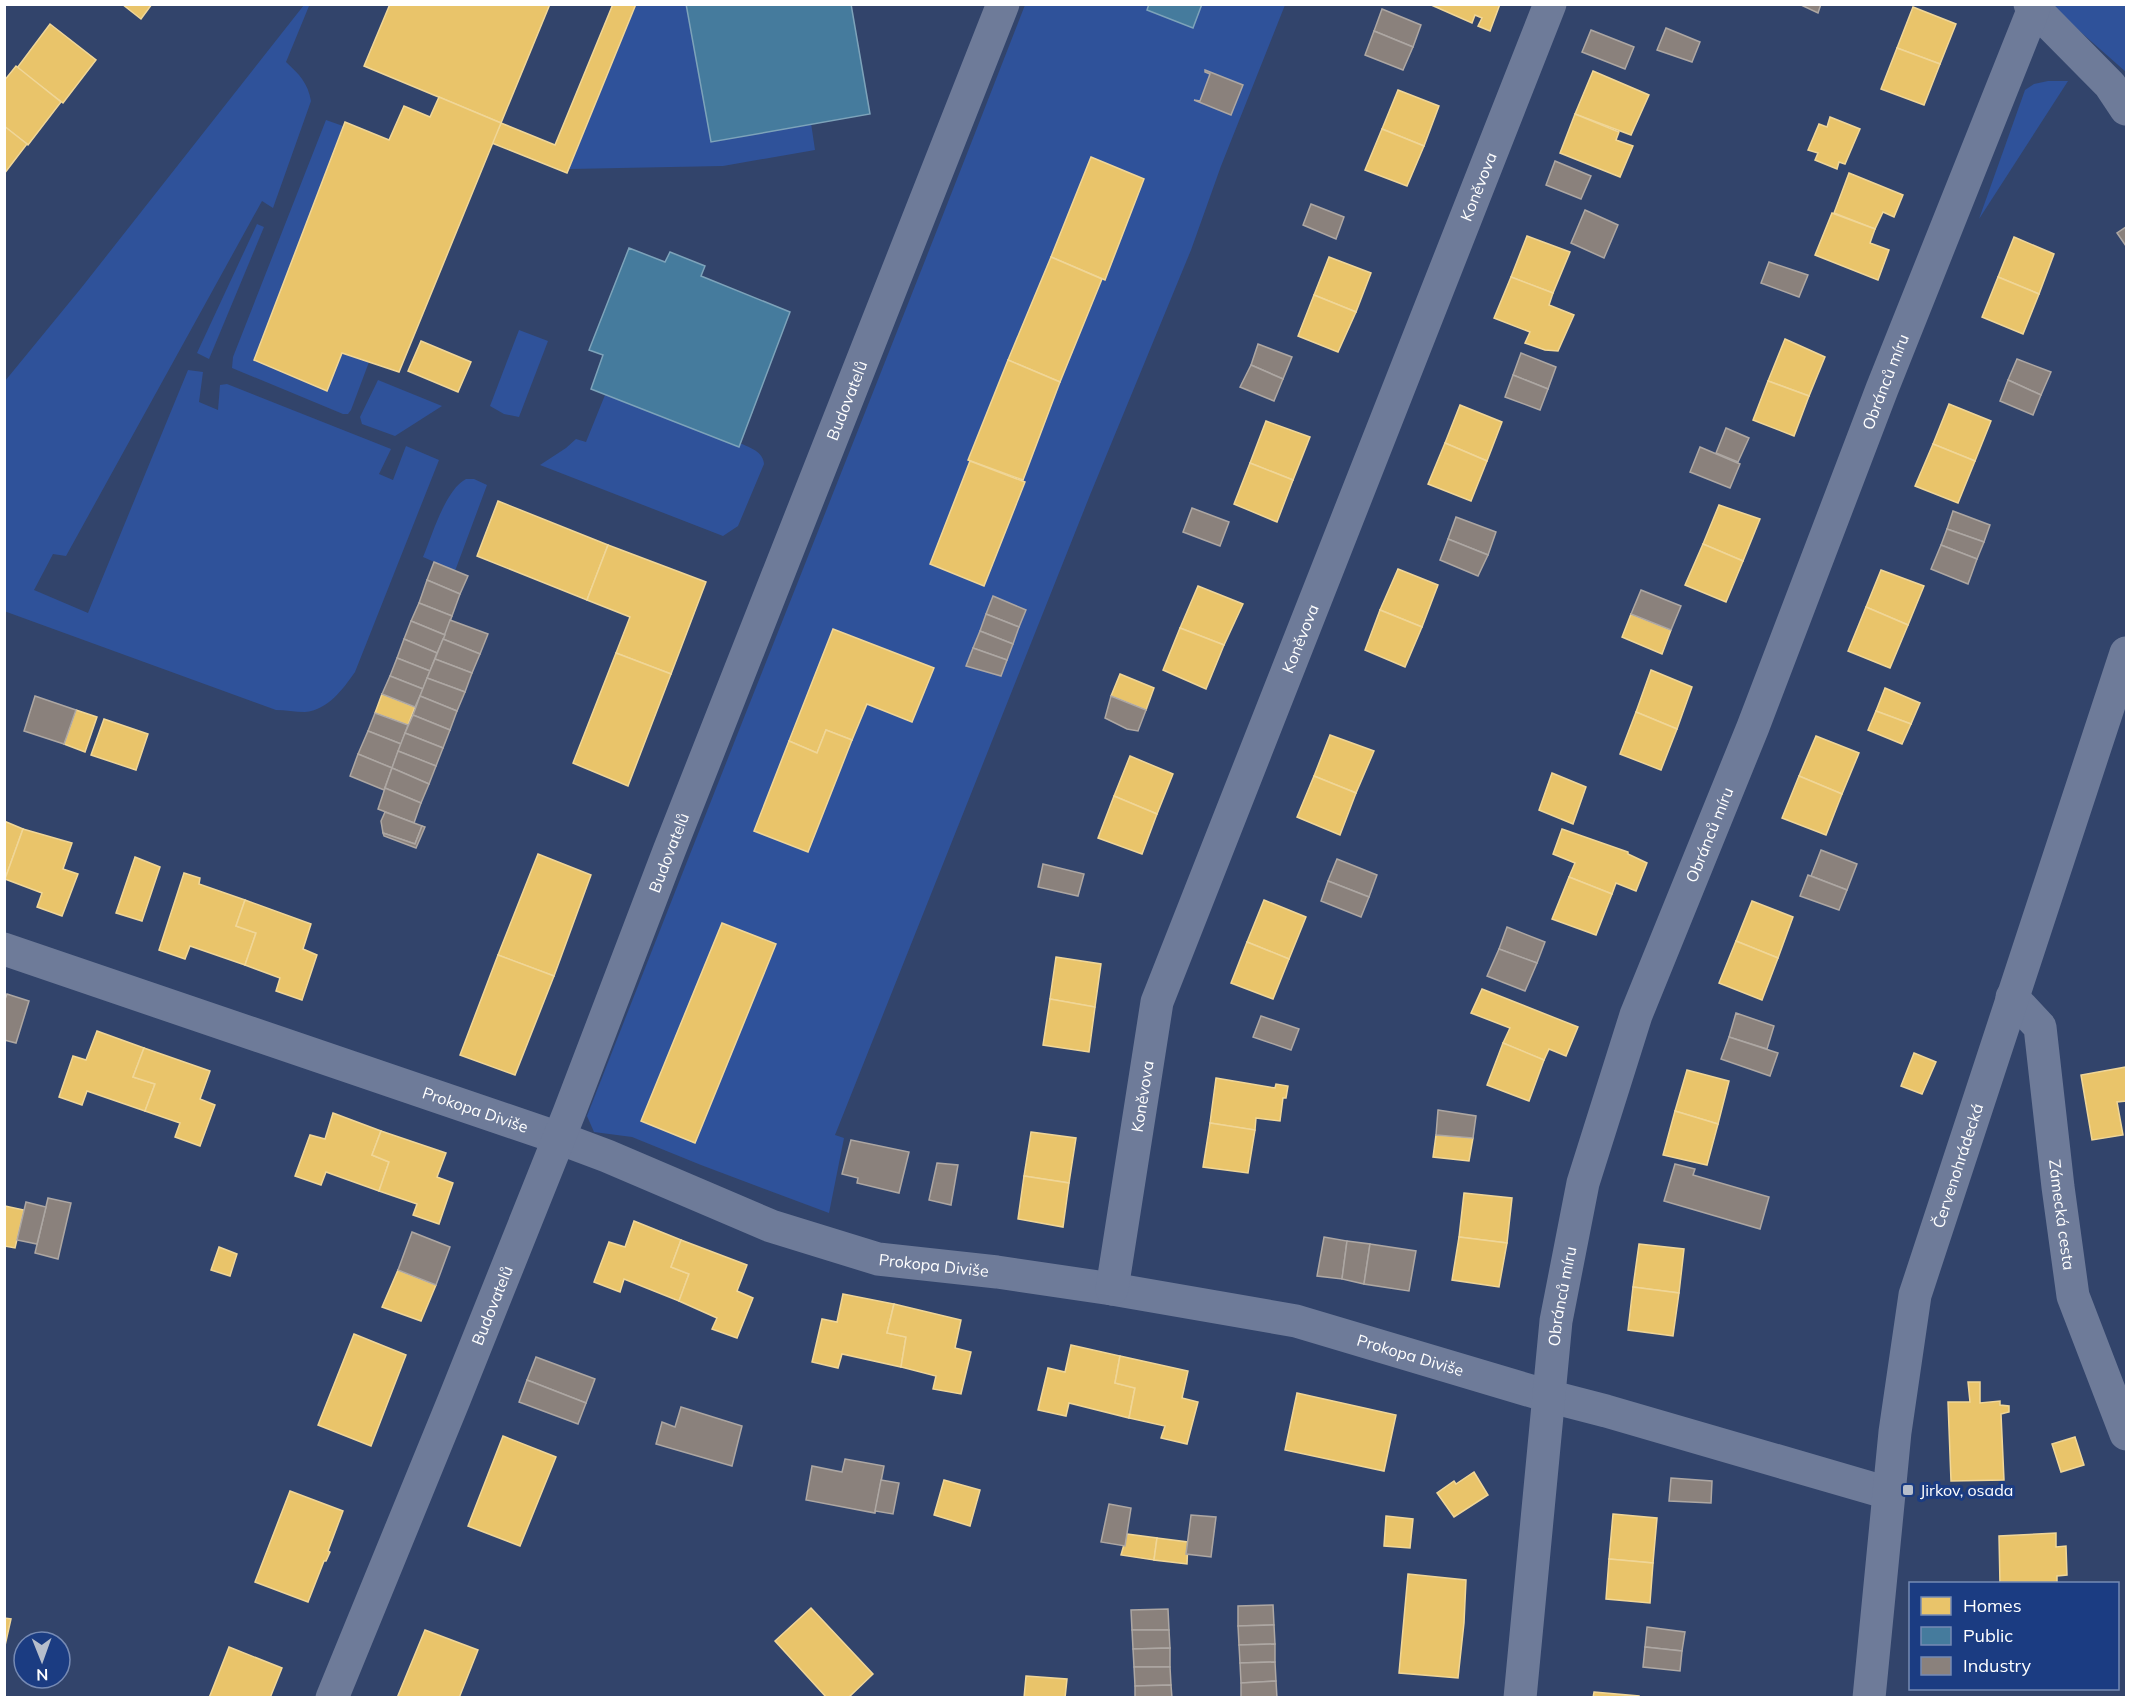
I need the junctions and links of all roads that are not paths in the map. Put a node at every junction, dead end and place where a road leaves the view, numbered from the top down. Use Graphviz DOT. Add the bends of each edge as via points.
graph roads {
  1 [pos="1003,4"];
  2 [pos="1550,4"];
  3 [pos="2032,6"];
  4 [pos="2127,109"];
  5 [pos="2127,653"];
  6 [pos="4,949"];
  7 [pos="2012,997"];
  8 [pos="559,1138"];
  9 [pos="1112,1289"];
  10 [pos="1548,1396"];
  11 [pos="2127,1434"];
  12 [pos="1888,1493"];
  13 [pos="332,1698"];
  14 [pos="1520,1698"];
  15 [pos="1869,1698"];
  1 -- 8 [label="street, Budovatelů"];
  2 -- 9 [label="street, Koněvova" via="1157,1002"];
  3 -- 4 [label="street" via="2110,85"];
  3 -- 10 [label="street, Obránců míru" via="1753,727 1636,1015 1583,1183 1556,1321"];
  5 -- 7 [label="street, Červenohrádecká"];
  6 -- 8 [label="street, Prokopa Diviše"];
  7 -- 11 [label="street, Zámecká cesta" via="2040,1027 2073,1296"];
  7 -- 12 [label="street, Červenohrádecká" via="1915,1294"];
  8 -- 9 [label="street, Prokopa Diviše" via="771,1226 878,1259"];
  8 -- 13 [label="street, Budovatelů"];
  9 -- 10 [label="street, Prokopa Diviše" via="1296,1321"];
  10 -- 12 [label="street, Prokopa Diviše"];
  10 -- 14 [label="street, Obránců míru"];
  12 -- 15 [label="street, Červenohrádecká"];
}
